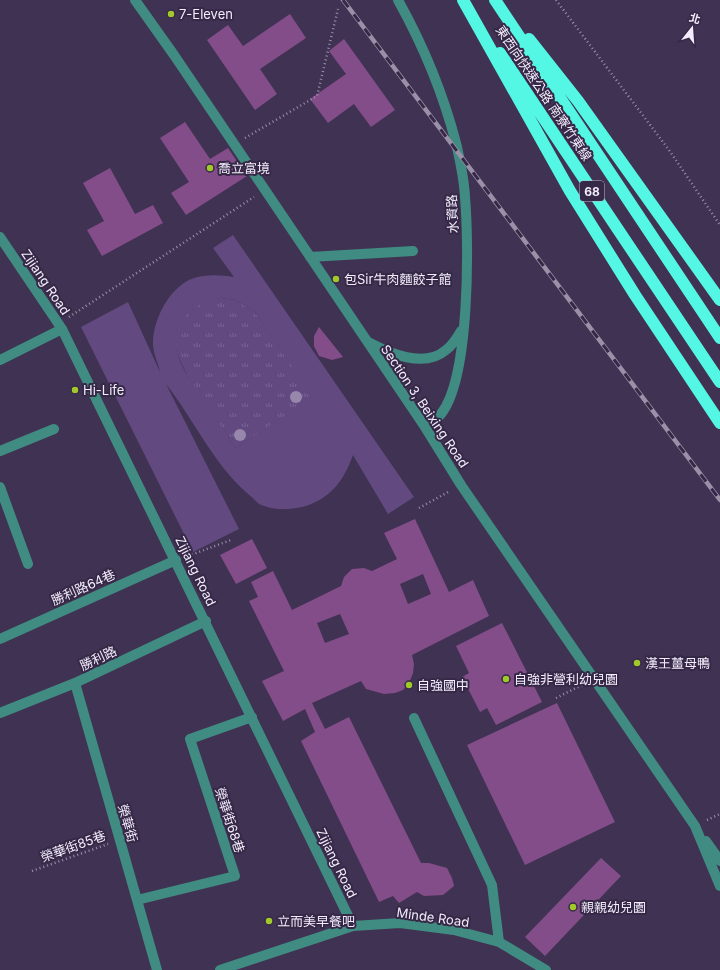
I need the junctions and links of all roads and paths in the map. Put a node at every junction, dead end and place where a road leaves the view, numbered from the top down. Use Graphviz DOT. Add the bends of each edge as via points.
graph roads {
  1 [pos="135,0"];
  2 [pos="398,0"];
  3 [pos="464,0"];
  4 [pos="495,0"];
  5 [pos="498,0"];
  6 [pos="556,0"];
  7 [pos="338,9"];
  8 [pos="234,145"];
  9 [pos="265,190"];
  10 [pos="720,225"];
  11 [pos="0,237"];
  12 [pos="413,251"];
  13 [pos="310,257"];
  14 [pos="720,300"];
  15 [pos="60,326"];
  16 [pos="463,328"];
  17 [pos="720,338"];
  18 [pos="366,341"];
  19 [pos="0,360"];
  20 [pos="720,382"];
  21 [pos="720,423"];
  22 [pos="425,427"];
  23 [pos="54,429"];
  24 [pos="0,451"];
  25 [pos="461,485"];
  26 [pos="0,487"];
  27 [pos="419,508"];
  28 [pos="231,540"];
  29 [pos="176,560"];
  30 [pos="28,564"];
  31 [pos="206,621"];
  32 [pos="0,639"];
  33 [pos="595,679"];
  34 [pos="75,683"];
  35 [pos="556,698"];
  36 [pos="0,713"];
  37 [pos="252,717"];
  38 [pos="414,718"];
  39 [pos="696,826"];
  40 [pos="120,839"];
  41 [pos="720,849"];
  42 [pos="720,861"];
  43 [pos="32,871"];
  44 [pos="720,886"];
  45 [pos="137,900"];
  46 [pos="353,926"];
  47 [pos="498,942"];
  48 [pos="157,970"];
  49 [pos="220,970"];
  50 [pos="546,970"];
  1 -- 8 [label="street, Section 3, Beixing Road"];
  2 -- 16 [label="street, 水資路" via="438,85 456,144 465,196 468,268"];
  3 -- 20 [label="highway, 東西向快速公路 南寮竹東線 / 68"];
  3 -- 21 [label="highway" via="570,190 635,295"];
  4 -- 17 [label="highway, 東西向快速公路 南寮竹東線 / 68"];
  5 -- 14 [label="highway" via="578,101"];
  6 -- 10 [label="path" via="670,150"];
  7 -- 8 [label="path" via="317,96"];
  8 -- 9 [label="street, Section 3, Beixing Road"];
  9 -- 13 [label="street, Section 3, Beixing Road"];
  9 -- 15 [label="path"];
  11 -- 15 [label="street, Zijiang Road"];
  12 -- 13 [label="street"];
  13 -- 18 [label="street, Section 3, Beixing Road"];
  15 -- 19 [label="street"];
  15 -- 29 [label="street, Zijiang Road"];
  16 -- 18 [label="street" via="445,352 425,358 396,354"];
  16 -- 22 [label="street, 水資路" via="458,364 448,402 441,414"];
  18 -- 22 [label="street, Section 3, Beixing Road"];
  22 -- 25 [label="street, Section 3, Beixing Road"];
  23 -- 24 [label="street"];
  25 -- 27 [label="path"];
  25 -- 33 [label="street, Section 3, Beixing Road"];
  26 -- 30 [label="street"];
  28 -- 29 [label="path"];
  29 -- 31 [label="street, Zijiang Road"];
  29 -- 32 [label="street, 勝利路64巷"];
  31 -- 34 [label="street, 勝利路"];
  31 -- 37 [label="street, Zijiang Road"];
  33 -- 35 [label="path"];
  33 -- 39 [label="street, Section 3, Beixing Road"];
  34 -- 36 [label="street, 勝利路"];
  34 -- 40 [label="street, 榮華街"];
  37 -- 45 [label="street, 榮華街68巷" via="190,739 235,876"];
  37 -- 46 [label="street, Zijiang Road"];
  38 -- 47 [label="street" via="492,885"];
  39 -- 41 [label="street, Section 3, Beixing Road"];
  39 -- 42 [label="street"];
  39 -- 44 [label="street, Section 3, Beixing Road"];
  40 -- 43 [label="path, 榮華街85巷"];
  40 -- 45 [label="street, 榮華街"];
  45 -- 48 [label="street, 榮華街"];
  46 -- 47 [label="street, Minde Road" via="400,923 454,930"];
  46 -- 49 [label="street, Minde Road"];
  47 -- 50 [label="street, Minde Road"];
}
